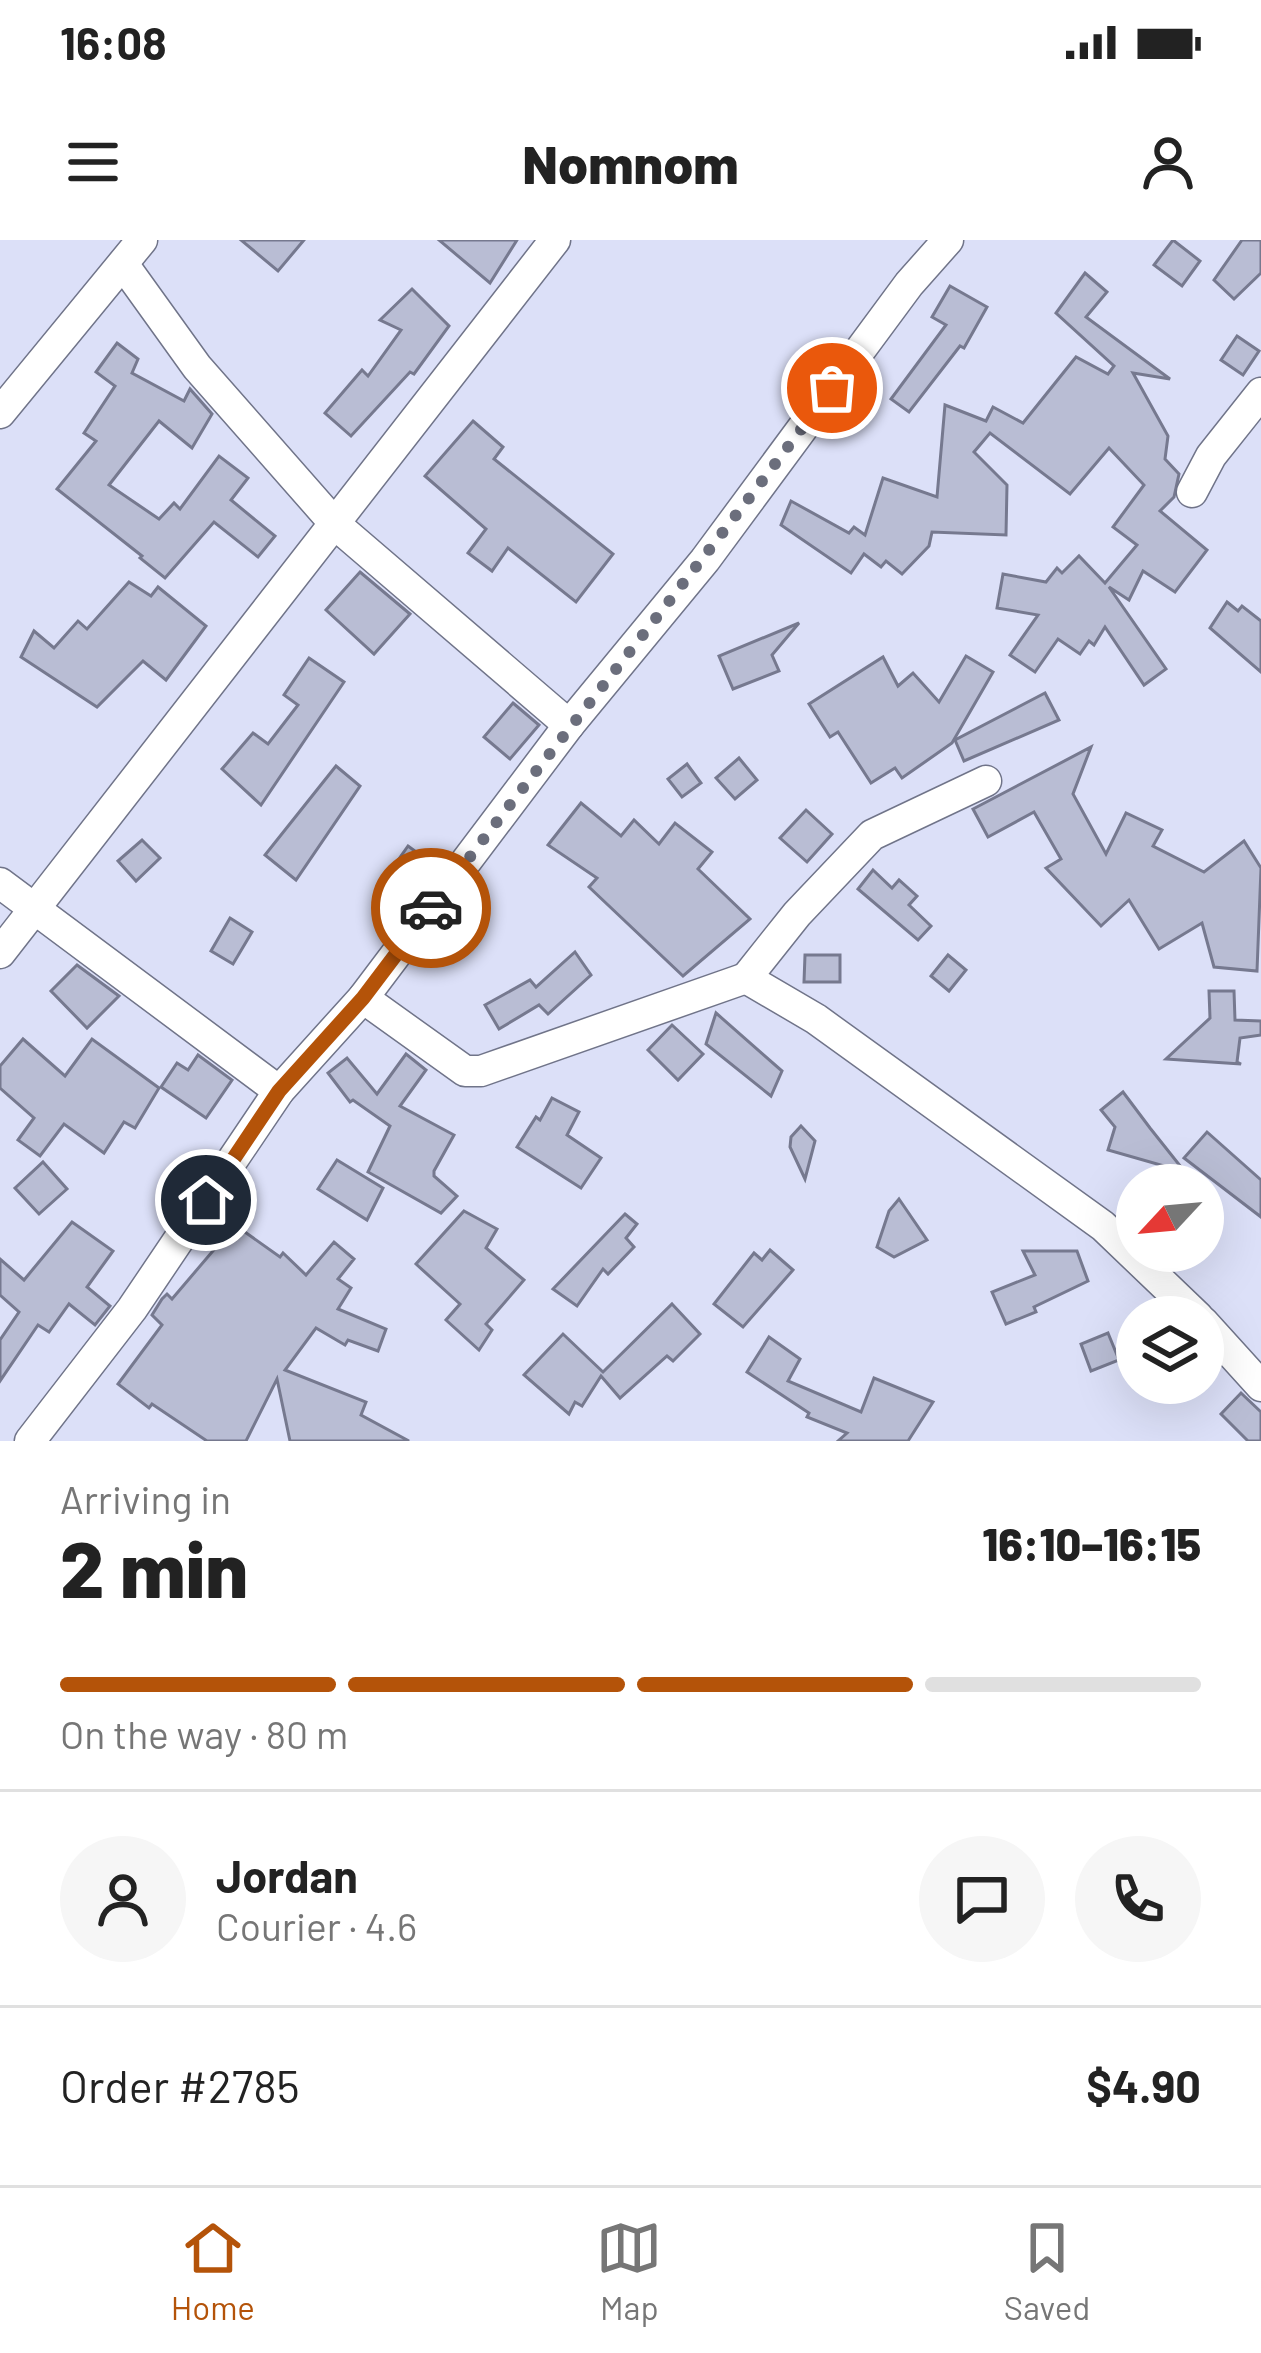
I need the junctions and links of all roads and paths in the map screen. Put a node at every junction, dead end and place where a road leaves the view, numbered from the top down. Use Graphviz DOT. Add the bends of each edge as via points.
graph roads {
  1 [pos="555,240"];
  2 [pos="948,240"];
  3 [pos="132,252"];
  4 [pos="1261,393"];
  5 [pos="0,412"];
  6 [pos="1192,492"];
  7 [pos="336,525"];
  8 [pos="569,725"];
  9 [pos="986,781"];
  10 [pos="0,883"];
  11 [pos="35,910"];
  12 [pos="0,953"];
  13 [pos="746,978"];
  14 [pos="363,998"];
  15 [pos="279,1091"];
  16 [pos="1177,1296"];
  17 [pos="1224,1345"];
  18 [pos="1261,1386"];
  19 [pos="30,1441"];
  1 -- 7 [label="street"];
  2 -- 8 [label="street"];
  3 -- 5 [label="street"];
  3 -- 7 [label="street" via="197,367"];
  4 -- 6 [label="street"];
  7 -- 8 [label="street"];
  7 -- 11 [label="street"];
  8 -- 14 [label="street"];
  9 -- 13 [label="street" via="872,835"];
  10 -- 11 [label="street"];
  11 -- 12 [label="street"];
  11 -- 15 [label="street"];
  13 -- 14 [label="street" via="481,1071 465,1071"];
  13 -- 16 [label="street" via="816,1019 1103,1226"];
  14 -- 15 [label="street"];
  15 -- 19 [label="street" via="132,1309"];
  17 -- 18 [label="street"];
}
